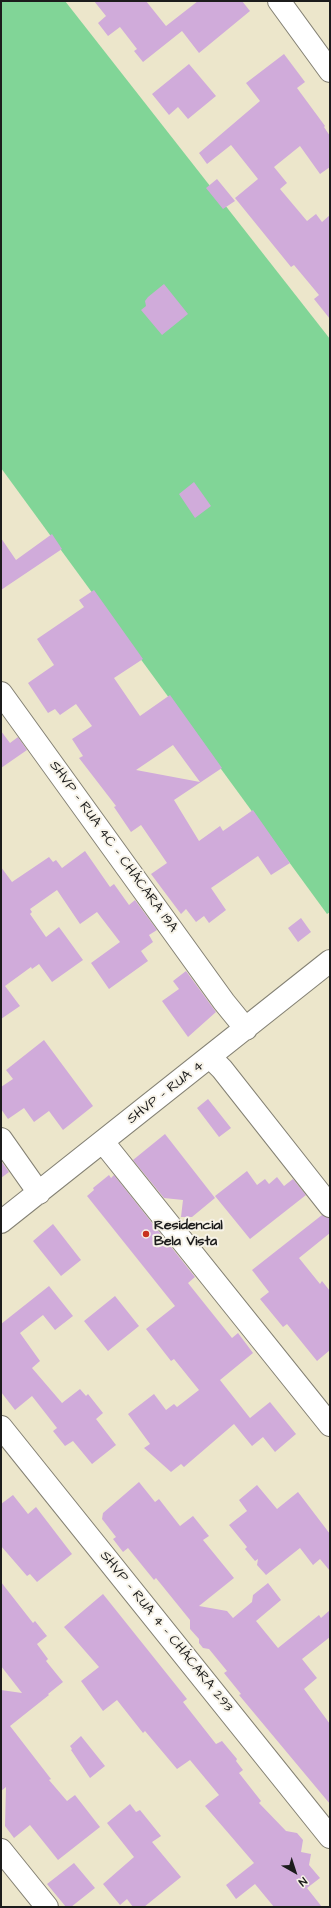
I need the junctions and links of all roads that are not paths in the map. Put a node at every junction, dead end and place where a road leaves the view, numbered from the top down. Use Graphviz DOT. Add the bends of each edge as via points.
graph roads {
  1 [pos="279,1"];
  2 [pos="330,71"];
  3 [pos="1,693"];
  4 [pos="330,962"];
  5 [pos="246,1029"];
  6 [pos="210,1058"];
  7 [pos="1,1139"];
  8 [pos="103,1142"];
  9 [pos="39,1193"];
  10 [pos="330,1206"];
  11 [pos="1,1222"];
  12 [pos="330,1424"];
  13 [pos="1,1427"];
  14 [pos="330,1837"];
  15 [pos="1,1850"];
  16 [pos="47,1907"];
  1 -- 2 [label="street"];
  3 -- 5 [label="street, SHVP - RUA 4C - CHÁCARA 19A"];
  4 -- 5 [label="street, SHVP - RUA 4"];
  5 -- 6 [label="street, SHVP - RUA 4"];
  6 -- 8 [label="street, SHVP - RUA 4"];
  6 -- 10 [label="street" via="222,1069"];
  7 -- 9 [label="street"];
  8 -- 9 [label="street, SHVP - RUA 4"];
  8 -- 12 [label="street"];
  9 -- 11 [label="street, SHVP - RUA 4"];
  13 -- 14 [label="street, SHVP - RUA 4 - CHÁCARA 293"];
  15 -- 16 [label="street"];
}
